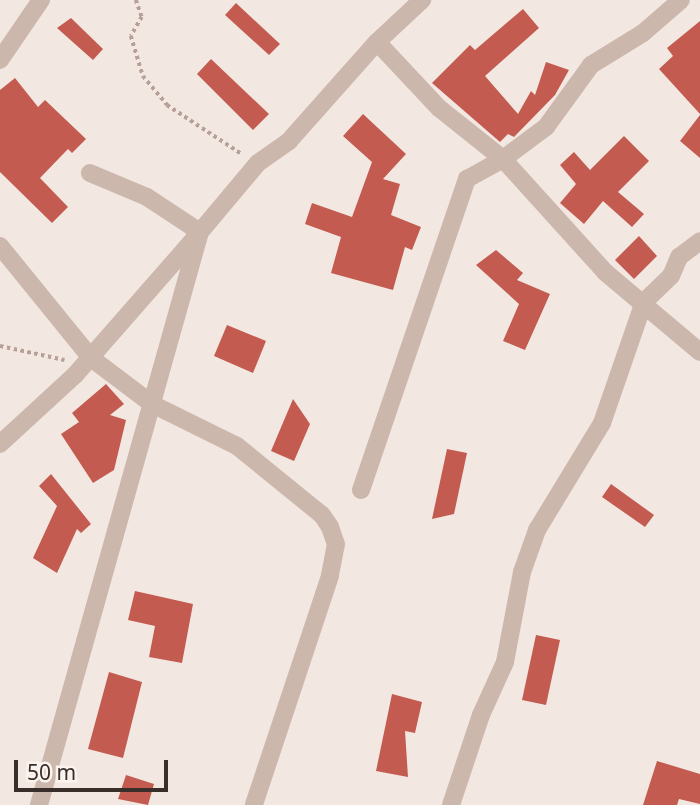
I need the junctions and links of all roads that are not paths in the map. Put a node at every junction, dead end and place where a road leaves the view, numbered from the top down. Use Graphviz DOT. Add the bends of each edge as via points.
graph roads {
  1 [pos="41,0"];
  2 [pos="422,0"];
  3 [pos="681,0"];
  4 [pos="376,42"];
  5 [pos="0,60"];
  6 [pos="503,159"];
  7 [pos="90,173"];
  8 [pos="200,232"];
  9 [pos="700,241"];
  10 [pos="0,246"];
  11 [pos="644,302"];
  12 [pos="700,352"];
  13 [pos="91,358"];
  14 [pos="152,404"];
  15 [pos="0,444"];
  16 [pos="361,490"];
  17 [pos="39,805"];
  18 [pos="254,805"];
  19 [pos="452,805"];
  1 -- 5 [label="street"];
  2 -- 4 [label="street"];
  3 -- 6 [label="street" via="643,33 592,65 546,127"];
  4 -- 6 [label="street" via="439,108"];
  4 -- 8 [label="street" via="289,141 258,163"];
  6 -- 11 [label="street" via="605,272"];
  6 -- 16 [label="street" via="467,179"];
  7 -- 8 [label="street" via="147,197"];
  8 -- 13 [label="street"];
  8 -- 14 [label="street"];
  9 -- 11 [label="street" via="679,257 671,276"];
  10 -- 13 [label="street"];
  11 -- 12 [label="street"];
  11 -- 19 [label="street" via="602,423 537,530 522,572 505,662 481,715"];
  13 -- 14 [label="street"];
  13 -- 15 [label="street"];
  14 -- 17 [label="street"];
  14 -- 18 [label="street" via="237,446 322,515 336,544"];
}
